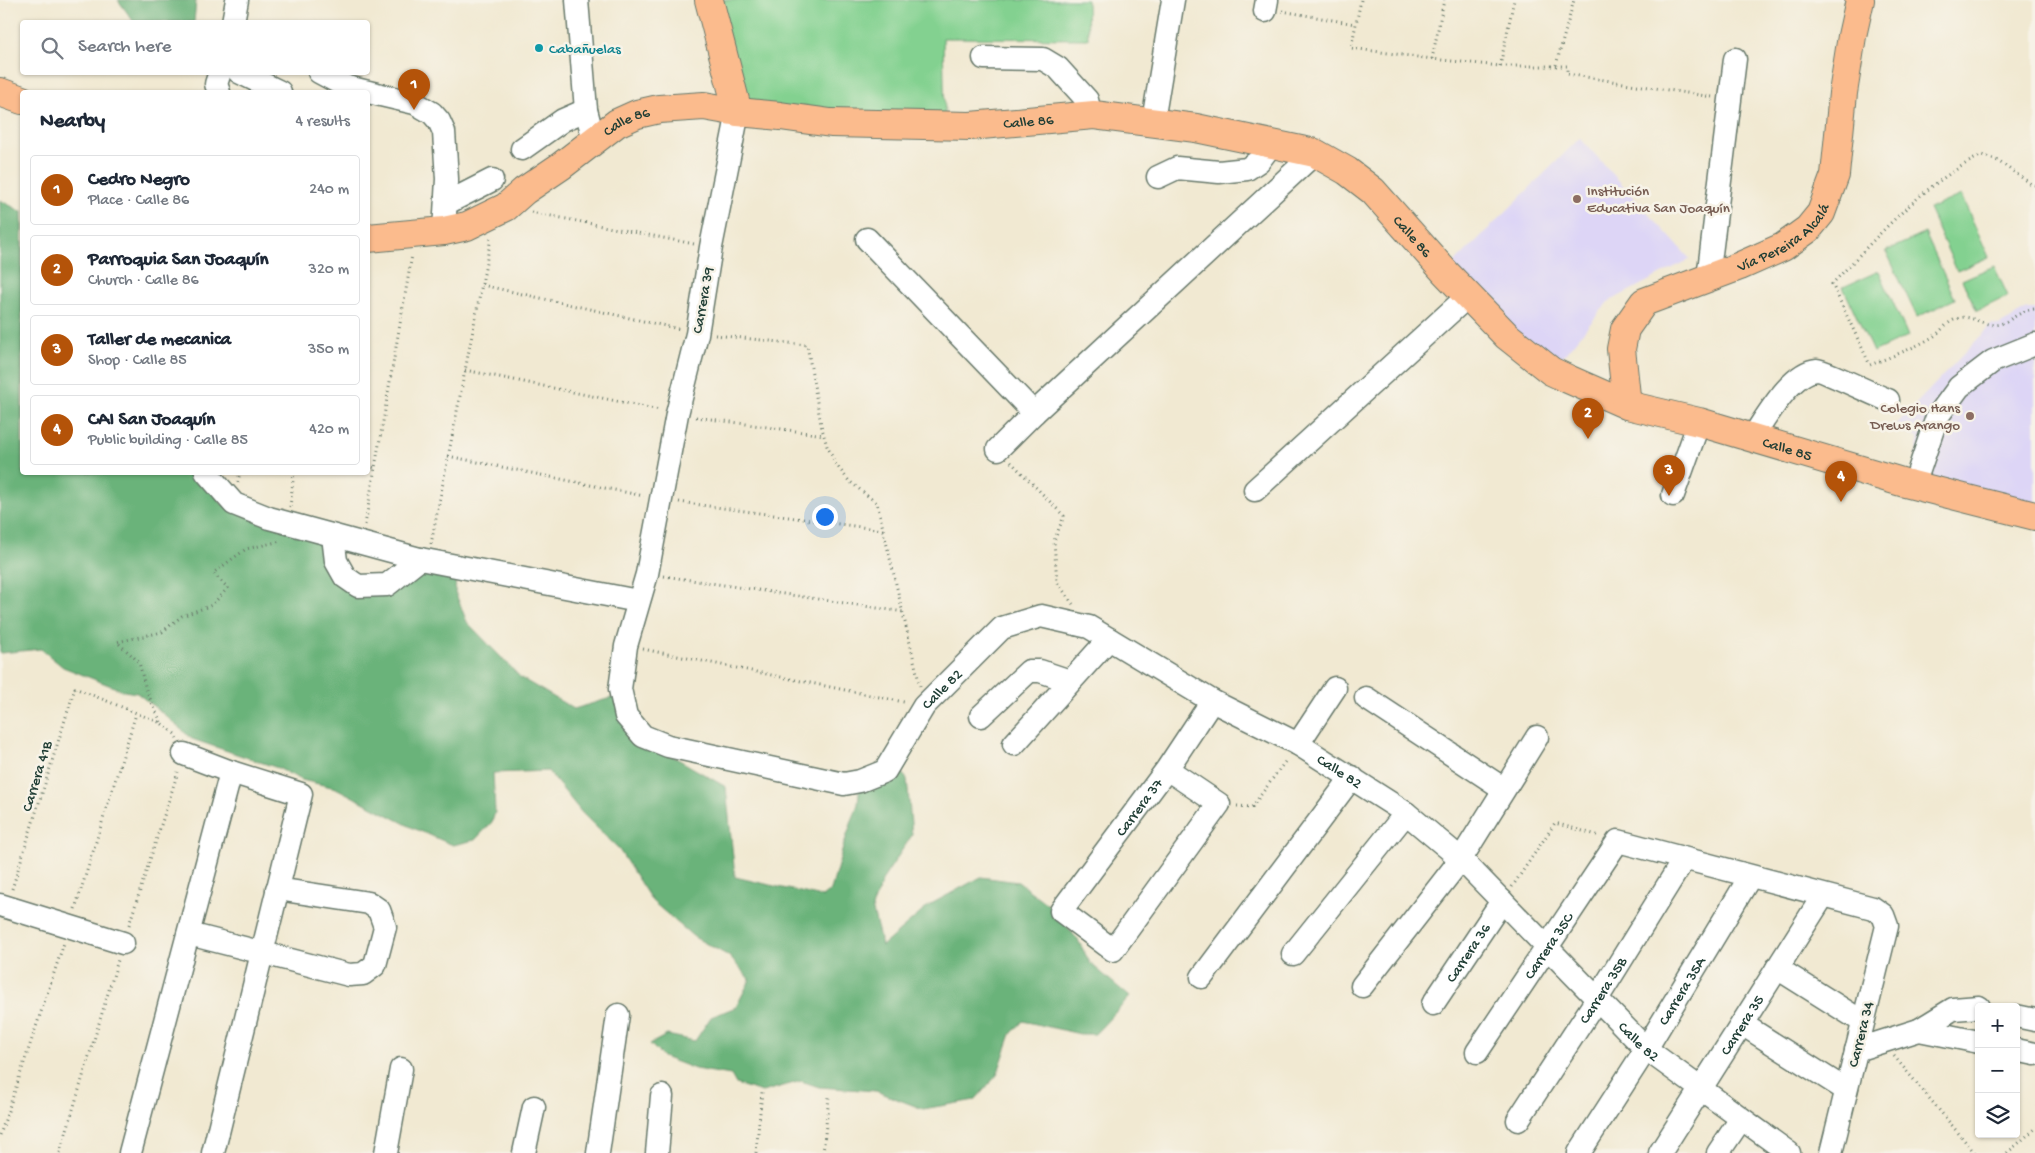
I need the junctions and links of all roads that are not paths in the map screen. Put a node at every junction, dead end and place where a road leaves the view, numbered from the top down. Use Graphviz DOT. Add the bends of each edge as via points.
graph roads {
  1 [pos="237,0"];
  2 [pos="577,0"];
  3 [pos="709,0"];
  4 [pos="1173,0"];
  5 [pos="1860,0"];
  6 [pos="233,20"];
  7 [pos="984,58"];
  8 [pos="1735,59"];
  9 [pos="219,75"];
  10 [pos="245,75"];
  11 [pos="325,75"];
  12 [pos="218,90"];
  13 [pos="276,90"];
  14 [pos="360,90"];
  15 [pos="0,92"];
  16 [pos="370,92"];
  17 [pos="20,99"];
  18 [pos="586,110"];
  19 [pos="738,112"];
  20 [pos="1091,116"];
  21 [pos="1153,122"];
  22 [pos="594,140"];
  23 [pos="1272,144"];
  24 [pos="522,149"];
  25 [pos="1315,153"];
  26 [pos="1158,177"];
  27 [pos="492,180"];
  28 [pos="447,203"];
  29 [pos="444,232"];
  30 [pos="370,238"];
  31 [pos="867,239"];
  32 [pos="1708,278"];
  33 [pos="1468,296"];
  34 [pos="2032,348"];
  35 [pos="1888,400"];
  36 [pos="1627,405"];
  37 [pos="1034,414"];
  38 [pos="1698,422"];
  39 [pos="1752,438"];
  40 [pos="998,449"];
  41 [pos="209,475"];
  42 [pos="1914,485"];
  43 [pos="1255,490"];
  44 [pos="1673,495"];
  45 [pos="2035,516"];
  46 [pos="333,536"];
  47 [pos="424,559"];
  48 [pos="638,600"];
  49 [pos="1109,639"];
  50 [pos="626,646"];
  51 [pos="1070,681"];
  52 [pos="1335,688"];
  53 [pos="1366,698"];
  54 [pos="1212,701"];
  55 [pos="981,716"];
  56 [pos="1537,737"];
  57 [pos="1014,744"];
  58 [pos="1298,744"];
  59 [pos="184,754"];
  60 [pos="1167,769"];
  61 [pos="231,772"];
  62 [pos="1352,778"];
  63 [pos="1504,789"];
  64 [pos="1406,813"];
  65 [pos="1461,858"];
  66 [pos="1684,859"];
  67 [pos="1750,877"];
  68 [pos="277,889"];
  69 [pos="1823,896"];
  70 [pos="1502,901"];
  71 [pos="4,906"];
  72 [pos="189,934"];
  73 [pos="123,943"];
  74 [pos="1548,947"];
  75 [pos="263,952"];
  76 [pos="1293,954"];
  77 [pos="1777,968"];
  78 [pos="1202,977"];
  79 [pos="1362,986"];
  80 [pos="1597,999"];
  81 [pos="1432,1004"];
  82 [pos="1975,1007"];
  83 [pos="618,1015"];
  84 [pos="2020,1017"];
  85 [pos="2035,1020"];
  86 [pos="1863,1022"];
  87 [pos="1742,1024"];
  88 [pos="1919,1030"];
  89 [pos="1975,1041"];
  90 [pos="1646,1049"];
  91 [pos="1856,1050"];
  92 [pos="2020,1051"];
  93 [pos="1477,1052"];
  94 [pos="2035,1054"];
  95 [pos="401,1069"];
  96 [pos="1700,1089"];
  97 [pos="1846,1090"];
  98 [pos="662,1096"];
  99 [pos="534,1107"];
  100 [pos="1741,1119"];
  101 [pos="1518,1120"];
  102 [pos="130,1153"];
  103 [pos="214,1153"];
  104 [pos="386,1153"];
  105 [pos="524,1153"];
  106 [pos="598,1153"];
  107 [pos="657,1153"];
  108 [pos="1579,1153"];
  109 [pos="1660,1153"];
  110 [pos="1718,1153"];
  111 [pos="1789,1153"];
  112 [pos="1831,1153"];
  1 -- 6 [label="street"];
  2 -- 18 [label="street"];
  3 -- 19 [label="main road, Carrera 39"];
  4 -- 21 [label="street"];
  5 -- 32 [label="main road, Vía Pereira Alcalá" via="1843,93 1835,175 1821,213 1808,229 1783,248"];
  7 -- 20 [label="street" via="1043,59 1058,68 1088,100"];
  8 -- 32 [label="street"];
  9 -- 12 [label="street" via="216,84"];
  10 -- 13 [label="street"];
  11 -- 14 [label="street"];
  15 -- 17 [label="main road"];
  16 -- 28 [label="street" via="409,101 432,113 439,121 444,132"];
  18 -- 22 [label="street"];
  18 -- 24 [label="street" via="563,120"];
  19 -- 20 [label="main road, Calle 86" via="831,123 970,126"];
  19 -- 22 [label="main road, Calle 86" via="704,106 652,111 617,123"];
  19 -- 48 [label="street, Carrera 39" via="697,334"];
  20 -- 21 [label="main road, Calle 86"];
  21 -- 23 [label="main road, Calle 86"];
  22 -- 29 [label="main road, Calle 86" via="506,207 467,226"];
  23 -- 25 [label="main road, Calle 86"];
  23 -- 26 [label="street" via="1258,161 1246,169 1219,172 1176,168"];
  25 -- 33 [label="main road, Calle 86" via="1373,191"];
  25 -- 37 [label="street"];
  27 -- 28 [label="street"];
  28 -- 29 [label="street"];
  29 -- 30 [label="main road, Calle 86"];
  31 -- 37 [label="street"];
  32 -- 36 [label="main road, Vía Pereira Alcalá" via="1644,302 1625,330 1621,349"];
  33 -- 36 [label="main road, Calle 86" via="1507,336 1551,371"];
  33 -- 43 [label="street"];
  34 -- 42 [label="street" via="1992,361 1959,387 1938,417"];
  35 -- 39 [label="street" via="1818,370 1792,383"];
  36 -- 38 [label="main road, Calle 85"];
  37 -- 40 [label="street"];
  38 -- 39 [label="main road, Calle 85"];
  38 -- 44 [label="street"];
  39 -- 42 [label="main road, Calle 85"];
  41 -- 46 [label="street" via="234,504 268,518"];
  42 -- 45 [label="main road, Calle 85"];
  46 -- 47 [label="street"];
  46 -- 47 [label="street" via="336,561 345,577 358,586 387,585"];
  47 -- 48 [label="street"];
  48 -- 50 [label="street, Carrera 39"];
  49 -- 50 [label="street, Calle 82" via="1089,627 1041,616 1002,628 924,706 885,771 844,784 668,746 643,736 626,716 620,689"];
  49 -- 51 [label="street"];
  49 -- 54 [label="street, Calle 82"];
  51 -- 55 [label="street" via="1040,671 1029,671"];
  51 -- 57 [label="street"];
  52 -- 58 [label="street"];
  53 -- 63 [label="street"];
  54 -- 58 [label="street, Calle 82"];
  54 -- 60 [label="street, Carrera 37"];
  56 -- 63 [label="street"];
  58 -- 62 [label="street, Calle 82"];
  59 -- 61 [label="street"];
  60 -- 60 [label="street, Carrera 37" via="1061,911 1113,950 1219,804"];
  61 -- 68 [label="street" via="301,794"];
  61 -- 72 [label="street"];
  62 -- 64 [label="street, Calle 82"];
  62 -- 78 [label="street"];
  63 -- 65 [label="street"];
  64 -- 65 [label="street, Calle 82"];
  64 -- 76 [label="street"];
  65 -- 70 [label="street, Calle 82"];
  65 -- 79 [label="street"];
  66 -- 67 [label="street"];
  66 -- 74 [label="street, Carrera 35C" via="1618,841"];
  66 -- 80 [label="street, Carrera 35B"];
  67 -- 69 [label="street"];
  67 -- 90 [label="street, Carrera 35A"];
  68 -- 75 [label="street"];
  68 -- 75 [label="street" via="369,904 379,910 385,927 375,965 363,974 348,975 324,970"];
  69 -- 77 [label="street, Carrera 35"];
  69 -- 86 [label="street, Carrera 34" via="1872,908 1883,915 1887,926"];
  70 -- 74 [label="street, Calle 82"];
  70 -- 81 [label="street, Carrera 36"];
  71 -- 73 [label="street"];
  72 -- 75 [label="street"];
  72 -- 102 [label="street"];
  74 -- 80 [label="street, Calle 82"];
  74 -- 93 [label="street, Carrera 35C"];
  75 -- 103 [label="street"];
  77 -- 86 [label="street"];
  77 -- 87 [label="street, Carrera 35"];
  80 -- 90 [label="street, Calle 82"];
  80 -- 101 [label="street, Carrera 35B"];
  82 -- 88 [label="street" via="1953,1009"];
  83 -- 106 [label="street"];
  84 -- 85 [label="street"];
  86 -- 91 [label="street, Carrera 34"];
  87 -- 96 [label="street, Carrera 35"];
  87 -- 97 [label="street"];
  88 -- 89 [label="street"];
  88 -- 91 [label="street"];
  90 -- 96 [label="street, Calle 82"];
  90 -- 108 [label="street, Carrera 35A"];
  91 -- 97 [label="street, Carrera 34"];
  92 -- 94 [label="street"];
  95 -- 104 [label="street"];
  96 -- 100 [label="street, Calle 82"];
  96 -- 109 [label="street, Carrera 35"];
  97 -- 112 [label="street, Carrera 34"];
  98 -- 107 [label="street"];
  99 -- 105 [label="street"];
  100 -- 110 [label="street"];
  100 -- 111 [label="street, Calle 82"];
}
